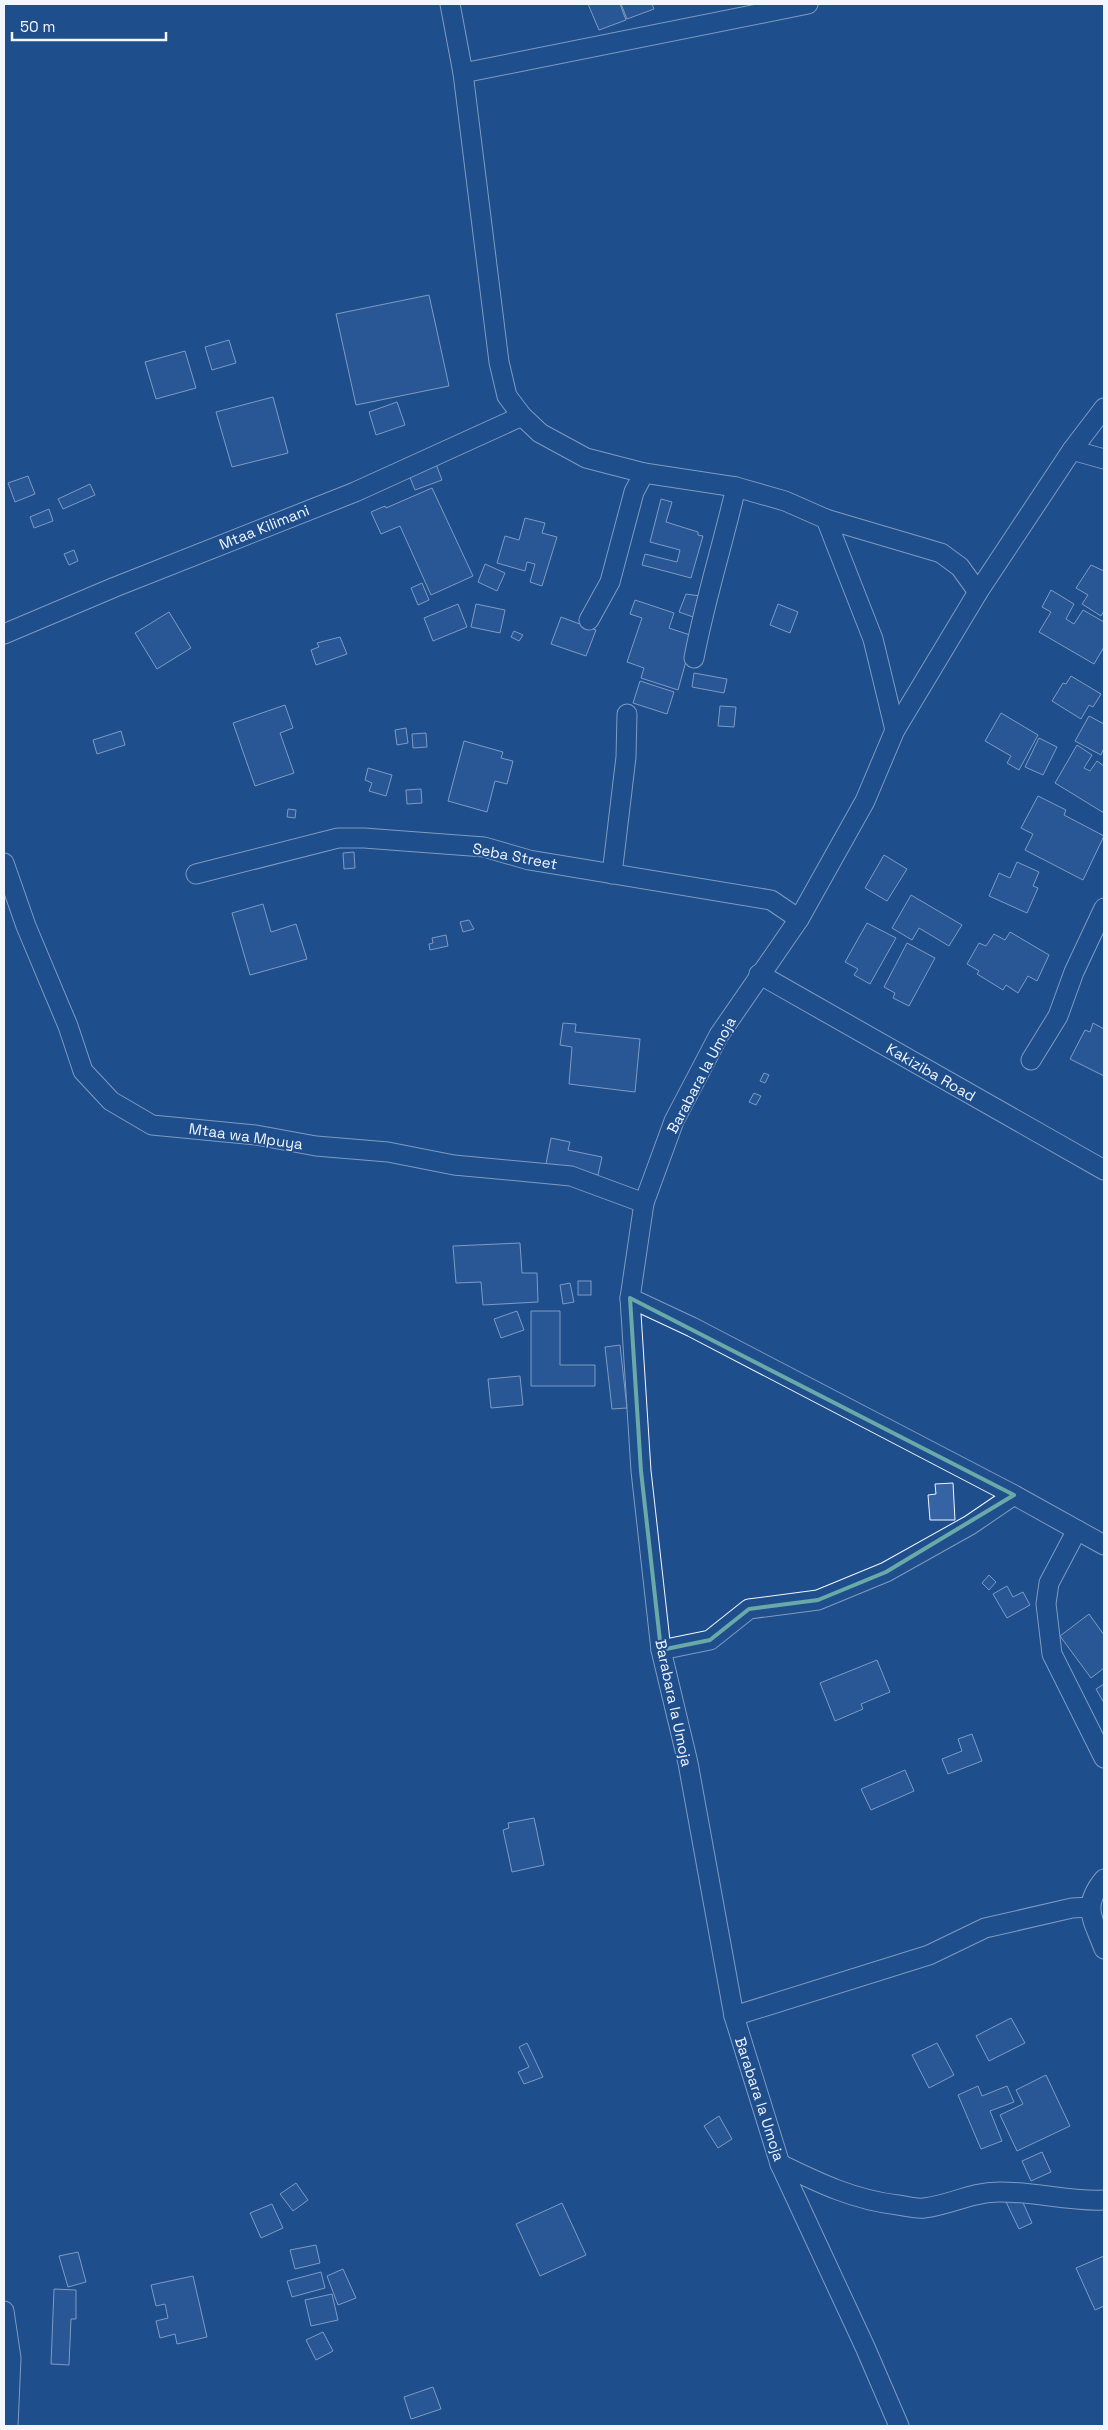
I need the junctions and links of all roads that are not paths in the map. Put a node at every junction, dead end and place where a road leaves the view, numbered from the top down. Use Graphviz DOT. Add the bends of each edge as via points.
graph roads {
  1 [pos="450,4"];
  2 [pos="808,4"];
  3 [pos="782,7"];
  4 [pos="463,73"];
  5 [pos="1104,408"];
  6 [pos="522,416"];
  7 [pos="1072,450"];
  8 [pos="1104,459"];
  9 [pos="644,473"];
  10 [pos="736,487"];
  11 [pos="826,519"];
  12 [pos="978,592"];
  13 [pos="589,620"];
  14 [pos="4,634"];
  15 [pos="694,658"];
  16 [pos="627,714"];
  17 [pos="895,730"];
  18 [pos="4,863"];
  19 [pos="196,874"];
  20 [pos="612,874"];
  21 [pos="1104,908"];
  22 [pos="799,919"];
  23 [pos="759,974"];
  24 [pos="1032,1060"];
  25 [pos="1104,1170"];
  26 [pos="644,1203"];
  27 [pos="630,1298"];
  28 [pos="1014,1495"];
  29 [pos="1077,1530"];
  30 [pos="1104,1545"];
  31 [pos="661,1650"];
  32 [pos="1104,1758"];
  33 [pos="1104,1879"];
  34 [pos="1090,1907"];
  35 [pos="1104,1949"];
  36 [pos="734,2016"];
  37 [pos="780,2164"];
  38 [pos="1104,2200"];
  39 [pos="4,2311"];
  40 [pos="8,2426"];
  41 [pos="899,2426"];
  1 -- 4 [label="street"];
  2 -- 3 [label="street"];
  3 -- 4 [label="street"];
  4 -- 6 [label="street" via="499,362 507,396"];
  5 -- 7 [label="street, Barabara la Umoja"];
  6 -- 9 [label="street" via="540,433 586,458"];
  6 -- 14 [label="street, Mtaa Kilimani" via="354,492"];
  7 -- 8 [label="street"];
  7 -- 12 [label="street, Barabara la Umoja"];
  9 -- 10 [label="street"];
  9 -- 13 [label="street" via="634,492 610,582"];
  10 -- 11 [label="street" via="785,500"];
  10 -- 15 [label="street" via="704,605"];
  11 -- 12 [label="street" via="941,553 960,567"];
  11 -- 17 [label="street" via="873,639"];
  12 -- 17 [label="street, Barabara la Umoja"];
  16 -- 20 [label="street" via="626,757"];
  17 -- 22 [label="street, Barabara la Umoja" via="865,801"];
  18 -- 26 [label="street, Mtaa wa Mpuya" via="83,1070 111,1101 152,1125 256,1134 316,1146 388,1152 454,1165 571,1176"];
  19 -- 20 [label="street, Seba Street" via="338,838 484,847 529,860"];
  20 -- 22 [label="street, Seba Street" via="771,900"];
  21 -- 24 [label="street" via="1074,972 1058,1016"];
  22 -- 23 [label="street, Barabara la Umoja"];
  23 -- 25 [label="street, Kakiziba Road"];
  23 -- 26 [label="street, Barabara la Umoja" via="719,1035 674,1121"];
  26 -- 27 [label="street, Barabara la Umoja"];
  27 -- 28 [label="street"];
  27 -- 31 [label="street, Barabara la Umoja" via="641,1470"];
  28 -- 29 [label="street"];
  28 -- 31 [label="street" via="970,1525 886,1572 818,1600 749,1609 710,1640"];
  29 -- 30 [label="street"];
  29 -- 32 [label="street" via="1049,1583 1046,1604 1052,1654"];
  31 -- 36 [label="street, Barabara la Umoja" via="688,1763"];
  33 -- 34 [label="street" via="1094,1891"];
  34 -- 35 [label="street"];
  34 -- 36 [label="street" via="1072,1908 985,1928 929,1955"];
  36 -- 37 [label="street, Barabara la Umoja"];
  37 -- 38 [label="street" via="830,2189 871,2202 923,2208 976,2193"];
  37 -- 41 [label="street, Barabara la Umoja"];
  39 -- 40 [label="street" via="11,2358"];
}
